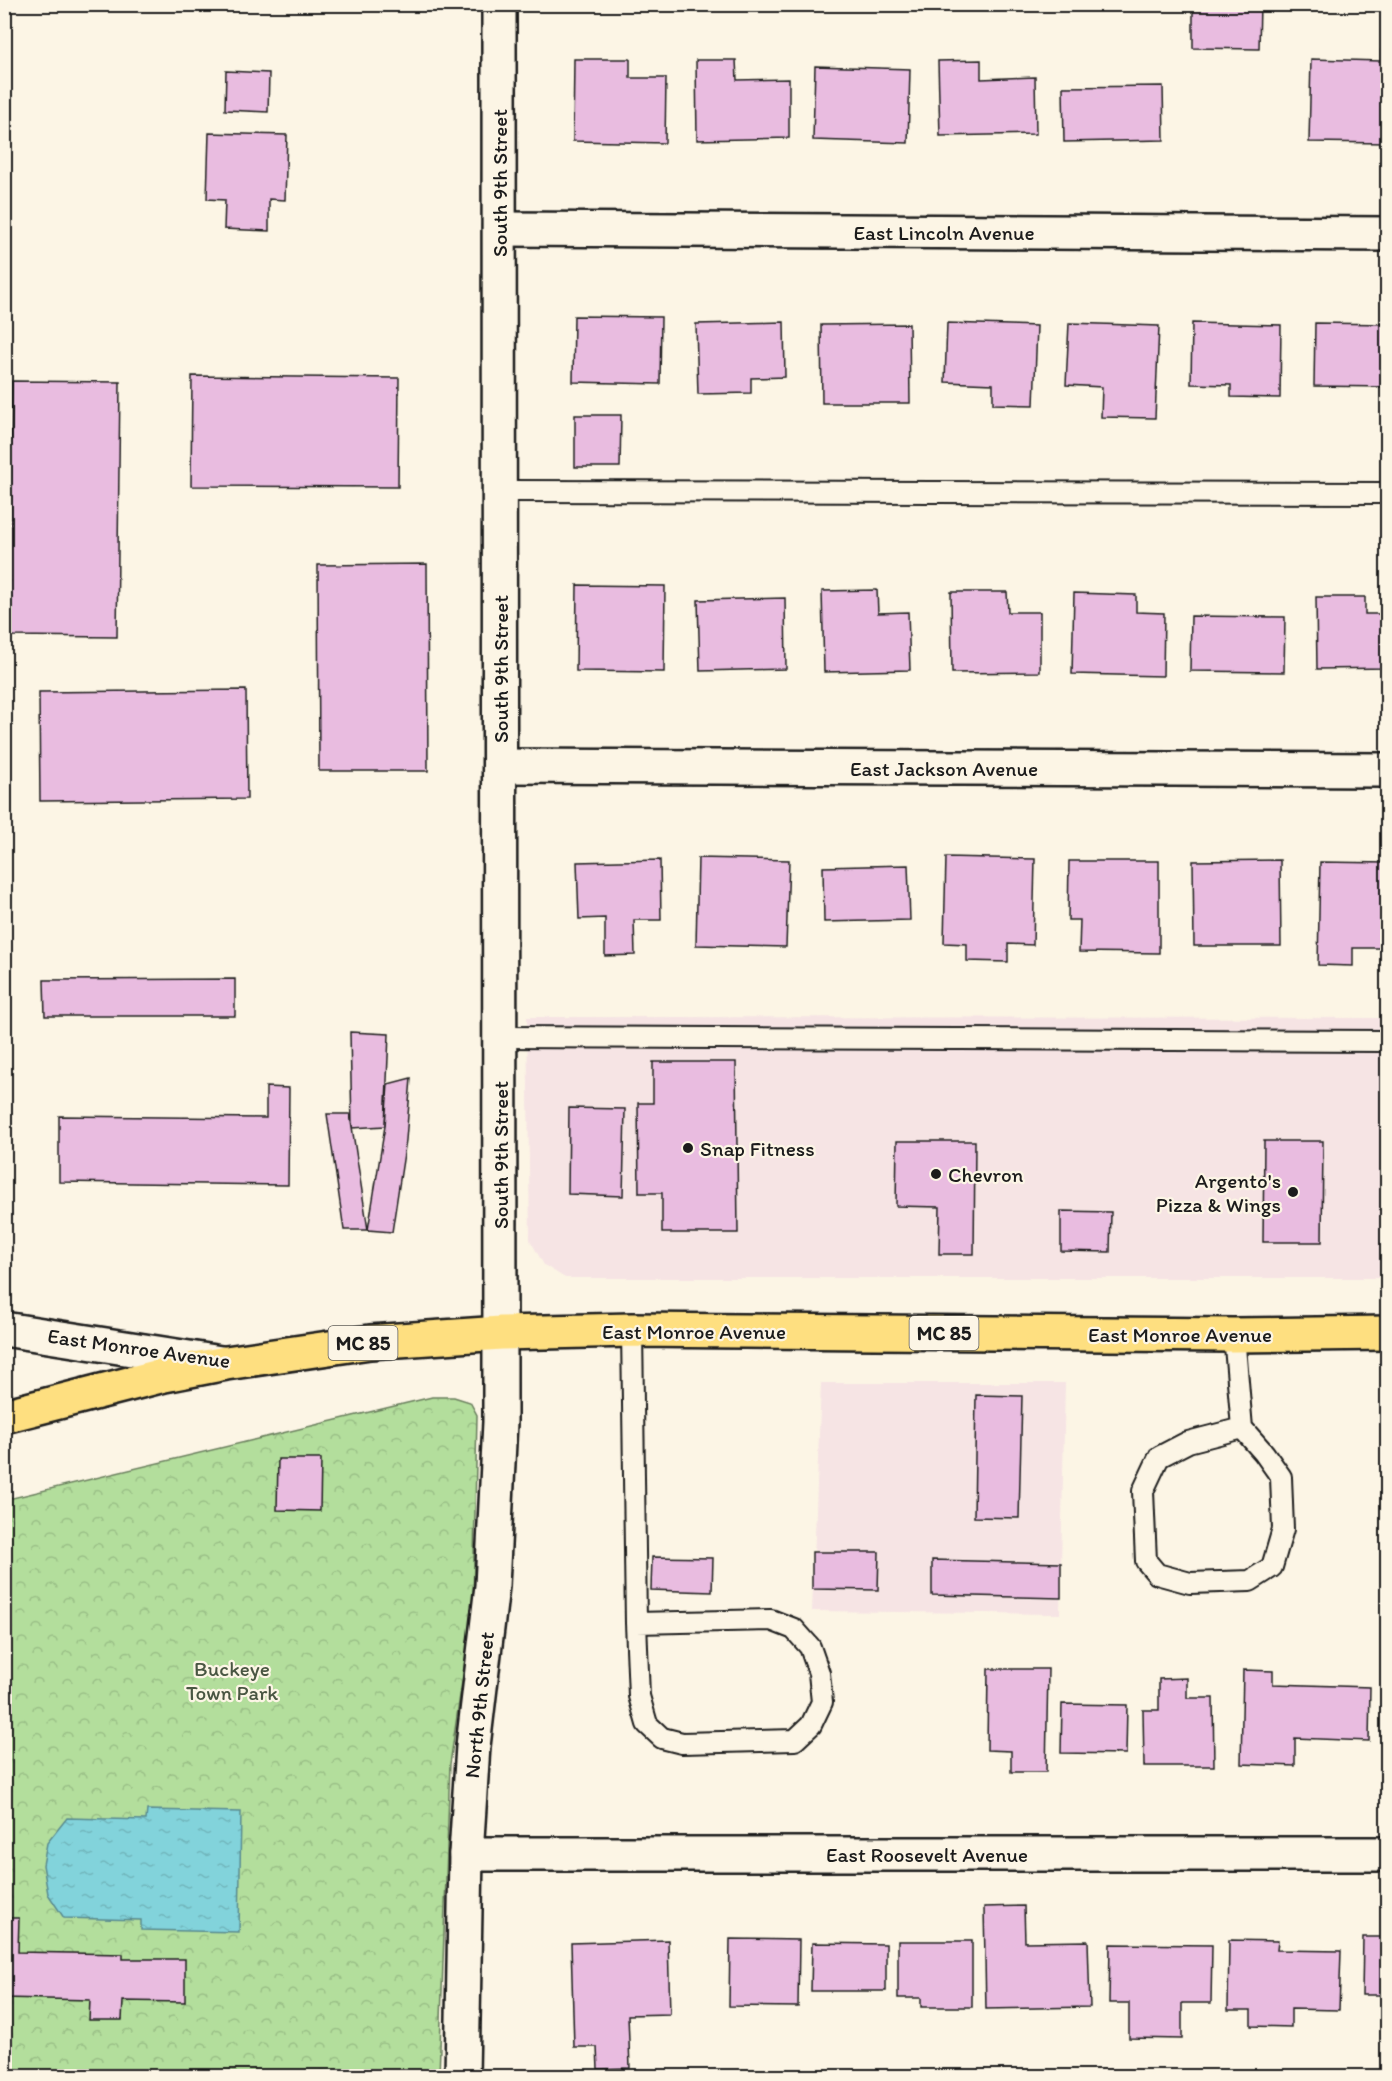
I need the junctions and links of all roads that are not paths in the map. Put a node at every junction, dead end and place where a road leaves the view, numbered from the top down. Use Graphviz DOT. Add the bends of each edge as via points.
graph roads {
  1 [pos="499,4"];
  2 [pos="500,230"];
  3 [pos="1388,234"];
  4 [pos="500,491"];
  5 [pos="1388,493"];
  6 [pos="500,766"];
  7 [pos="1388,770"];
  8 [pos="500,1037"];
  9 [pos="1388,1041"];
  10 [pos="4,1329"];
  11 [pos="632,1330"];
  12 [pos="501,1333"];
  13 [pos="1388,1333"];
  14 [pos="1234,1335"];
  15 [pos="226,1364"];
  16 [pos="4,1416"];
  17 [pos="1242,1428"];
  18 [pos="636,1623"];
  19 [pos="466,1854"];
  20 [pos="1388,1854"];
  21 [pos="462,2076"];
  1 -- 2 [label="street, South 9th Street"];
  2 -- 3 [label="street, East Lincoln Avenue"];
  2 -- 4 [label="street, South 9th Street"];
  4 -- 5 [label="lane"];
  4 -- 6 [label="street, South 9th Street"];
  6 -- 7 [label="street, East Jackson Avenue"];
  6 -- 8 [label="street, South 9th Street"];
  8 -- 9 [label="lane"];
  8 -- 12 [label="street, South 9th Street"];
  10 -- 15 [label="street, East Monroe Avenue"];
  11 -- 12 [label="main road, East Monroe Avenue / MC 85"];
  11 -- 14 [label="main road, East Monroe Avenue / MC 85"];
  11 -- 18 [label="lane"];
  12 -- 15 [label="main road, East Monroe Avenue / MC 85" via="370,1342"];
  12 -- 19 [label="street, North 9th Street" via="496,1534 473,1746"];
  13 -- 14 [label="main road, East Monroe Avenue / MC 85"];
  14 -- 17 [label="lane"];
  15 -- 16 [label="main road, MC 85"];
  17 -- 17 [label="lane" via="1188,1442 1159,1457 1143,1491 1146,1561 1157,1574 1190,1583 1250,1581 1272,1568 1283,1529 1281,1477"];
  18 -- 18 [label="lane" via="639,1696 647,1724 662,1738 682,1743 795,1740 811,1725 822,1702 819,1673 810,1647 794,1629 771,1620"];
  19 -- 20 [label="street, East Roosevelt Avenue"];
  19 -- 21 [label="street, North 9th Street"];
}
